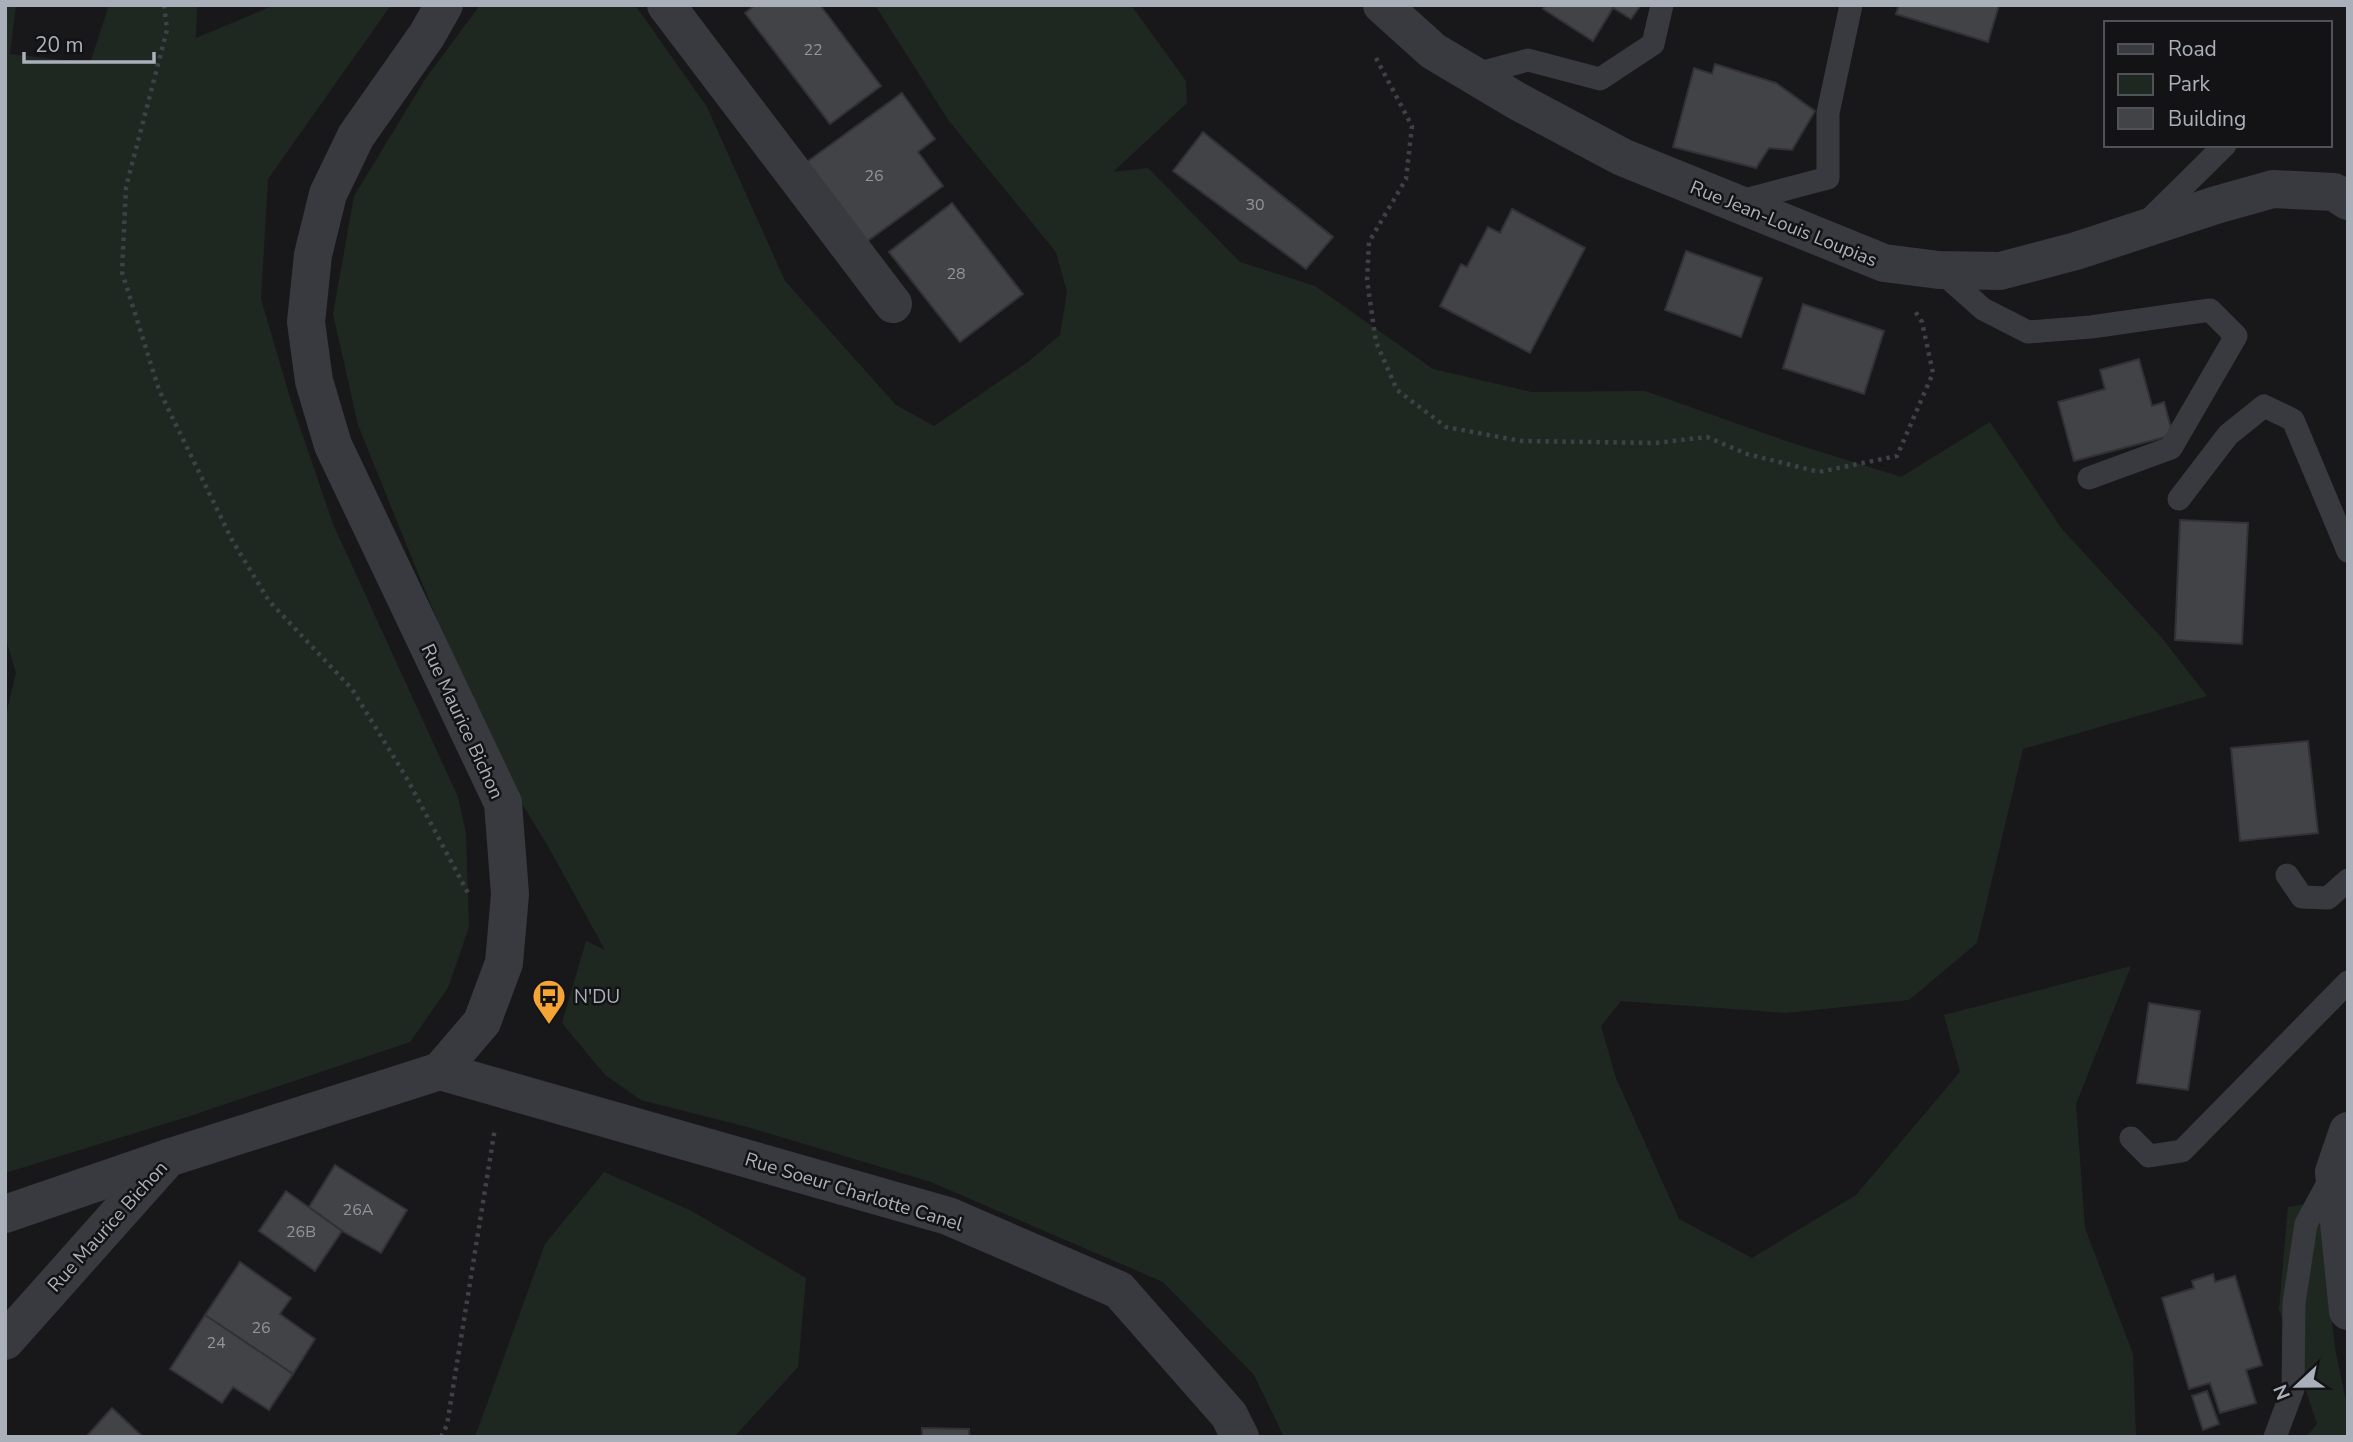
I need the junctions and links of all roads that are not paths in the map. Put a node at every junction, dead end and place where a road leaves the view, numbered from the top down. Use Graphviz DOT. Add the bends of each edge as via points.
graph roads {
  1 [pos="444,5"];
  2 [pos="667,5"];
  3 [pos="1382,5"];
  4 [pos="1662,5"];
  5 [pos="1851,5"];
  6 [pos="1472,75"];
  7 [pos="2223,147"];
  8 [pos="2348,201"];
  9 [pos="1734,203"];
  10 [pos="2138,230"];
  11 [pos="1939,270"];
  12 [pos="892,304"];
  13 [pos="2089,478"];
  14 [pos="2179,499"];
  15 [pos="2348,551"];
  16 [pos="2287,875"];
  17 [pos="2348,880"];
  18 [pos="2348,982"];
  19 [pos="440,1071"];
  20 [pos="2348,1131"];
  21 [pos="2131,1138"];
  22 [pos="168,1158"];
  23 [pos="2334,1172"];
  24 [pos="5,1214"];
  25 [pos="2348,1311"];
  26 [pos="5,1341"];
  27 [pos="1240,1437"];
  28 [pos="2275,1437"];
  1 -- 19 [label="street, Rue Maurice Bichon" via="356,136 328,194 313,255 306,321 314,382 333,445 503,803 510,894 504,963 482,1022"];
  2 -- 12 [label="street"];
  3 -- 6 [label="street, Rue Jean-Louis Loupias" via="1433,51"];
  4 -- 6 [label="lane" via="1653,44 1600,79 1528,60"];
  5 -- 9 [label="lane" via="1828,113 1829,178"];
  6 -- 9 [label="street, Rue Jean-Louis Loupias" via="1622,157"];
  7 -- 10 [label="lane"];
  8 -- 10 [label="street, Rue Jean-Louis Loupias" via="2334,192 2273,189"];
  9 -- 11 [label="street, Rue Jean-Louis Loupias" via="1884,263"];
  10 -- 11 [label="street, Rue Jean-Louis Loupias" via="2000,271"];
  11 -- 13 [label="lane" via="1983,309 2028,332 2210,310 2236,336 2171,448"];
  14 -- 15 [label="lane" via="2228,435 2264,406 2293,420"];
  16 -- 17 [label="lane" via="2302,897 2328,898"];
  18 -- 21 [label="lane" via="2182,1152 2149,1156"];
  19 -- 22 [label="street, Rue Maurice Bichon"];
  19 -- 27 [label="street, Rue Soeur Charlotte Canel" via="948,1216 1119,1290 1230,1415"];
  20 -- 23 [label="street"];
  22 -- 24 [label="street"];
  22 -- 26 [label="street, Rue Maurice Bichon"];
  23 -- 25 [label="street"];
  23 -- 28 [label="lane" via="2306,1224 2294,1303 2293,1389"];
}
